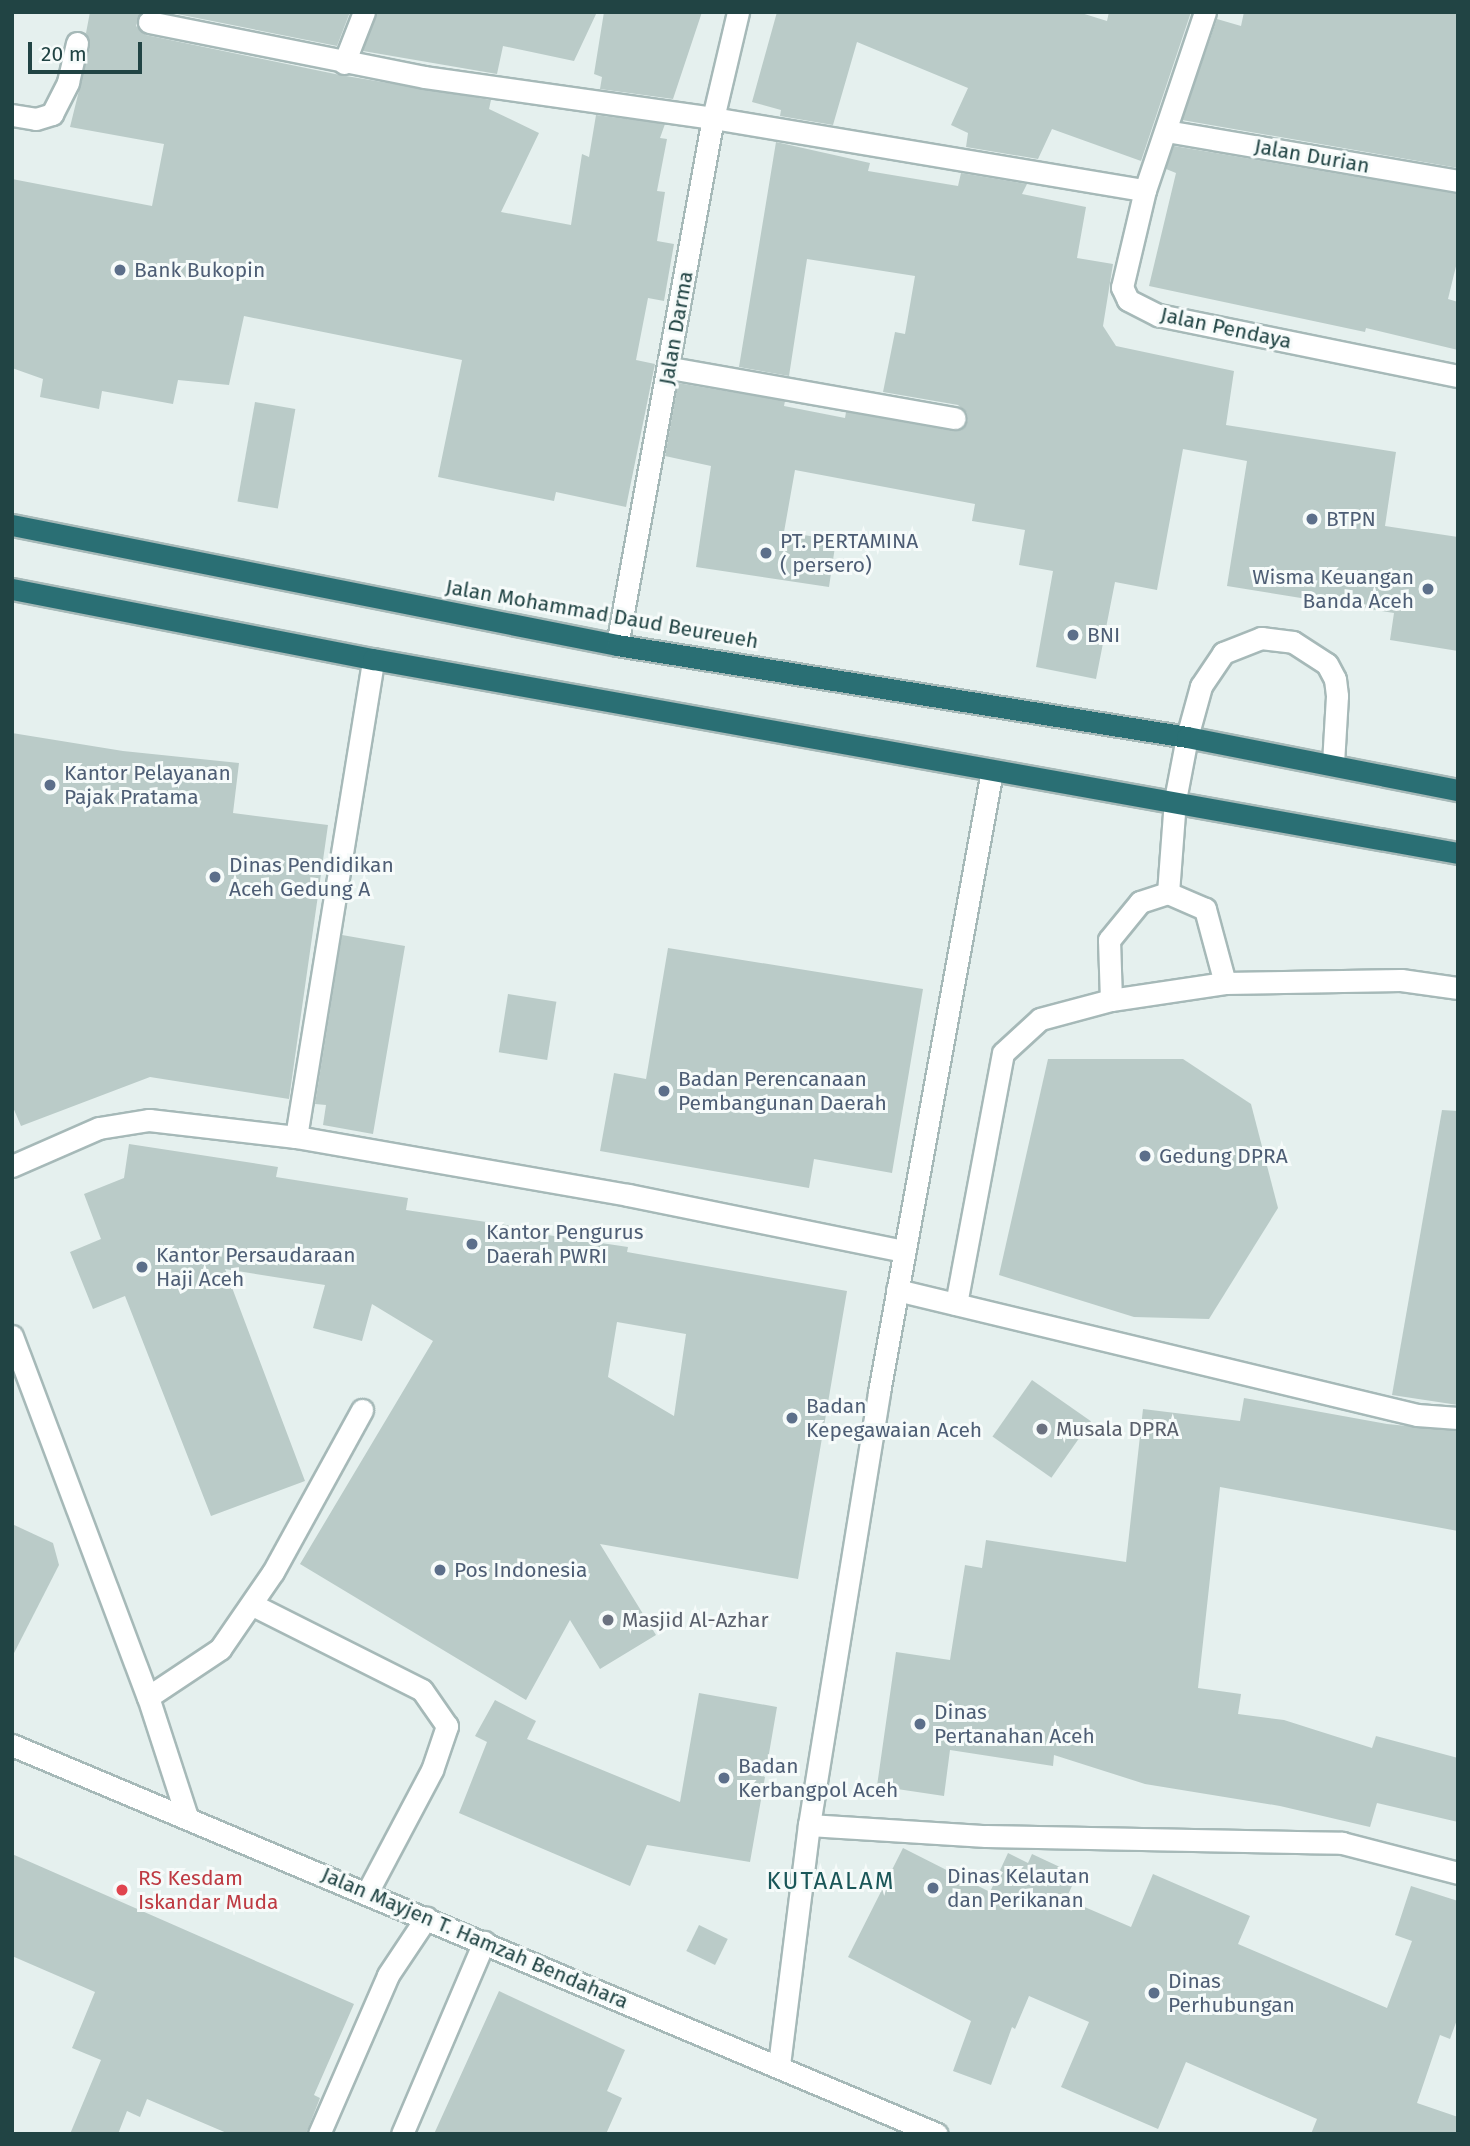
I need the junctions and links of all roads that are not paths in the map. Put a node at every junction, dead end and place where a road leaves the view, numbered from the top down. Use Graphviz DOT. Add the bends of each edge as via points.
graph roads {
  1 [pos="364,12"];
  2 [pos="738,12"];
  3 [pos="1205,12"];
  4 [pos="149,22"];
  5 [pos="77,43"];
  6 [pos="344,63"];
  7 [pos="12,115"];
  8 [pos="713,118"];
  9 [pos="1166,131"];
  10 [pos="1458,181"];
  11 [pos="1144,190"];
  12 [pos="670,368"];
  13 [pos="1458,376"];
  14 [pos="955,418"];
  15 [pos="12,525"];
  16 [pos="12,589"];
  17 [pos="617,645"];
  18 [pos="373,659"];
  19 [pos="1186,737"];
  20 [pos="1333,764"];
  21 [pos="992,771"];
  22 [pos="1458,790"];
  23 [pos="1175,800"];
  24 [pos="1458,853"];
  25 [pos="1168,893"];
  26 [pos="1225,983"];
  27 [pos="1458,988"];
  28 [pos="1111,1000"];
  29 [pos="296,1137"];
  30 [pos="12,1166"];
  31 [pos="904,1251"];
  32 [pos="897,1290"];
  33 [pos="956,1304"];
  34 [pos="12,1336"];
  35 [pos="362,1410"];
  36 [pos="1458,1418"];
  37 [pos="253,1605"];
  38 [pos="148,1697"];
  39 [pos="12,1745"];
  40 [pos="187,1817"];
  41 [pos="809,1825"];
  42 [pos="1458,1873"];
  43 [pos="367,1893"];
  44 [pos="426,1918"];
  45 [pos="484,1942"];
  46 [pos="779,2065"];
  47 [pos="319,2134"];
  48 [pos="402,2134"];
  49 [pos="937,2134"];
  1 -- 6 [label="street"];
  2 -- 8 [label="street, Jalan Darma"];
  3 -- 9 [label="street, Jalan Pendaya"];
  4 -- 6 [label="street"];
  5 -- 7 [label="street" via="68,82 52,114 36,119"];
  6 -- 8 [label="street"];
  8 -- 11 [label="street"];
  8 -- 12 [label="street, Jalan Darma"];
  9 -- 10 [label="street, Jalan Durian"];
  9 -- 11 [label="street, Jalan Pendaya"];
  11 -- 13 [label="street, Jalan Pendaya" via="1122,287 1139,309"];
  12 -- 14 [label="street"];
  12 -- 17 [label="street, Jalan Darma"];
  15 -- 17 [label="highway, Jalan Mohammad Daud Beureueh"];
  16 -- 18 [label="highway"];
  17 -- 19 [label="highway, Jalan Mohammad Daud Beureueh"];
  18 -- 21 [label="highway"];
  18 -- 29 [label="street"];
  19 -- 20 [label="highway, Jalan Mohammad Daud Beureueh"];
  19 -- 20 [label="street" via="1202,685 1223,653 1261,638 1293,642 1315,653 1335,679"];
  19 -- 23 [label="street"];
  20 -- 22 [label="highway, Jalan Mohammad Daud Beureueh"];
  21 -- 23 [label="highway"];
  21 -- 31 [label="street"];
  23 -- 24 [label="highway"];
  23 -- 25 [label="street"];
  25 -- 26 [label="street" via="1205,909"];
  25 -- 28 [label="street" via="1140,902 1109,940"];
  26 -- 27 [label="street" via="1401,980"];
  26 -- 28 [label="street"];
  28 -- 33 [label="street" via="1040,1019 1003,1053"];
  29 -- 30 [label="street" via="149,1119 125,1121"];
  29 -- 31 [label="street" via="628,1195"];
  31 -- 32 [label="street"];
  32 -- 33 [label="street"];
  32 -- 41 [label="street"];
  33 -- 36 [label="street" via="1417,1415"];
  34 -- 38 [label="street"];
  35 -- 37 [label="street"];
  37 -- 38 [label="street" via="220,1649"];
  37 -- 43 [label="street" via="422,1690 447,1726 432,1770"];
  38 -- 40 [label="street"];
  39 -- 40 [label="street, Jalan Mayjen T. Hamzah Bendahara"];
  40 -- 43 [label="street, Jalan Mayjen T. Hamzah Bendahara"];
  41 -- 42 [label="street" via="999,1837 1342,1843"];
  41 -- 46 [label="street"];
  43 -- 44 [label="street, Jalan Mayjen T. Hamzah Bendahara"];
  44 -- 45 [label="street, Jalan Mayjen T. Hamzah Bendahara"];
  44 -- 47 [label="street" via="388,1975"];
  45 -- 46 [label="street, Jalan Mayjen T. Hamzah Bendahara"];
  45 -- 48 [label="street"];
  46 -- 49 [label="street, Jalan Mayjen T. Hamzah Bendahara"];
}
